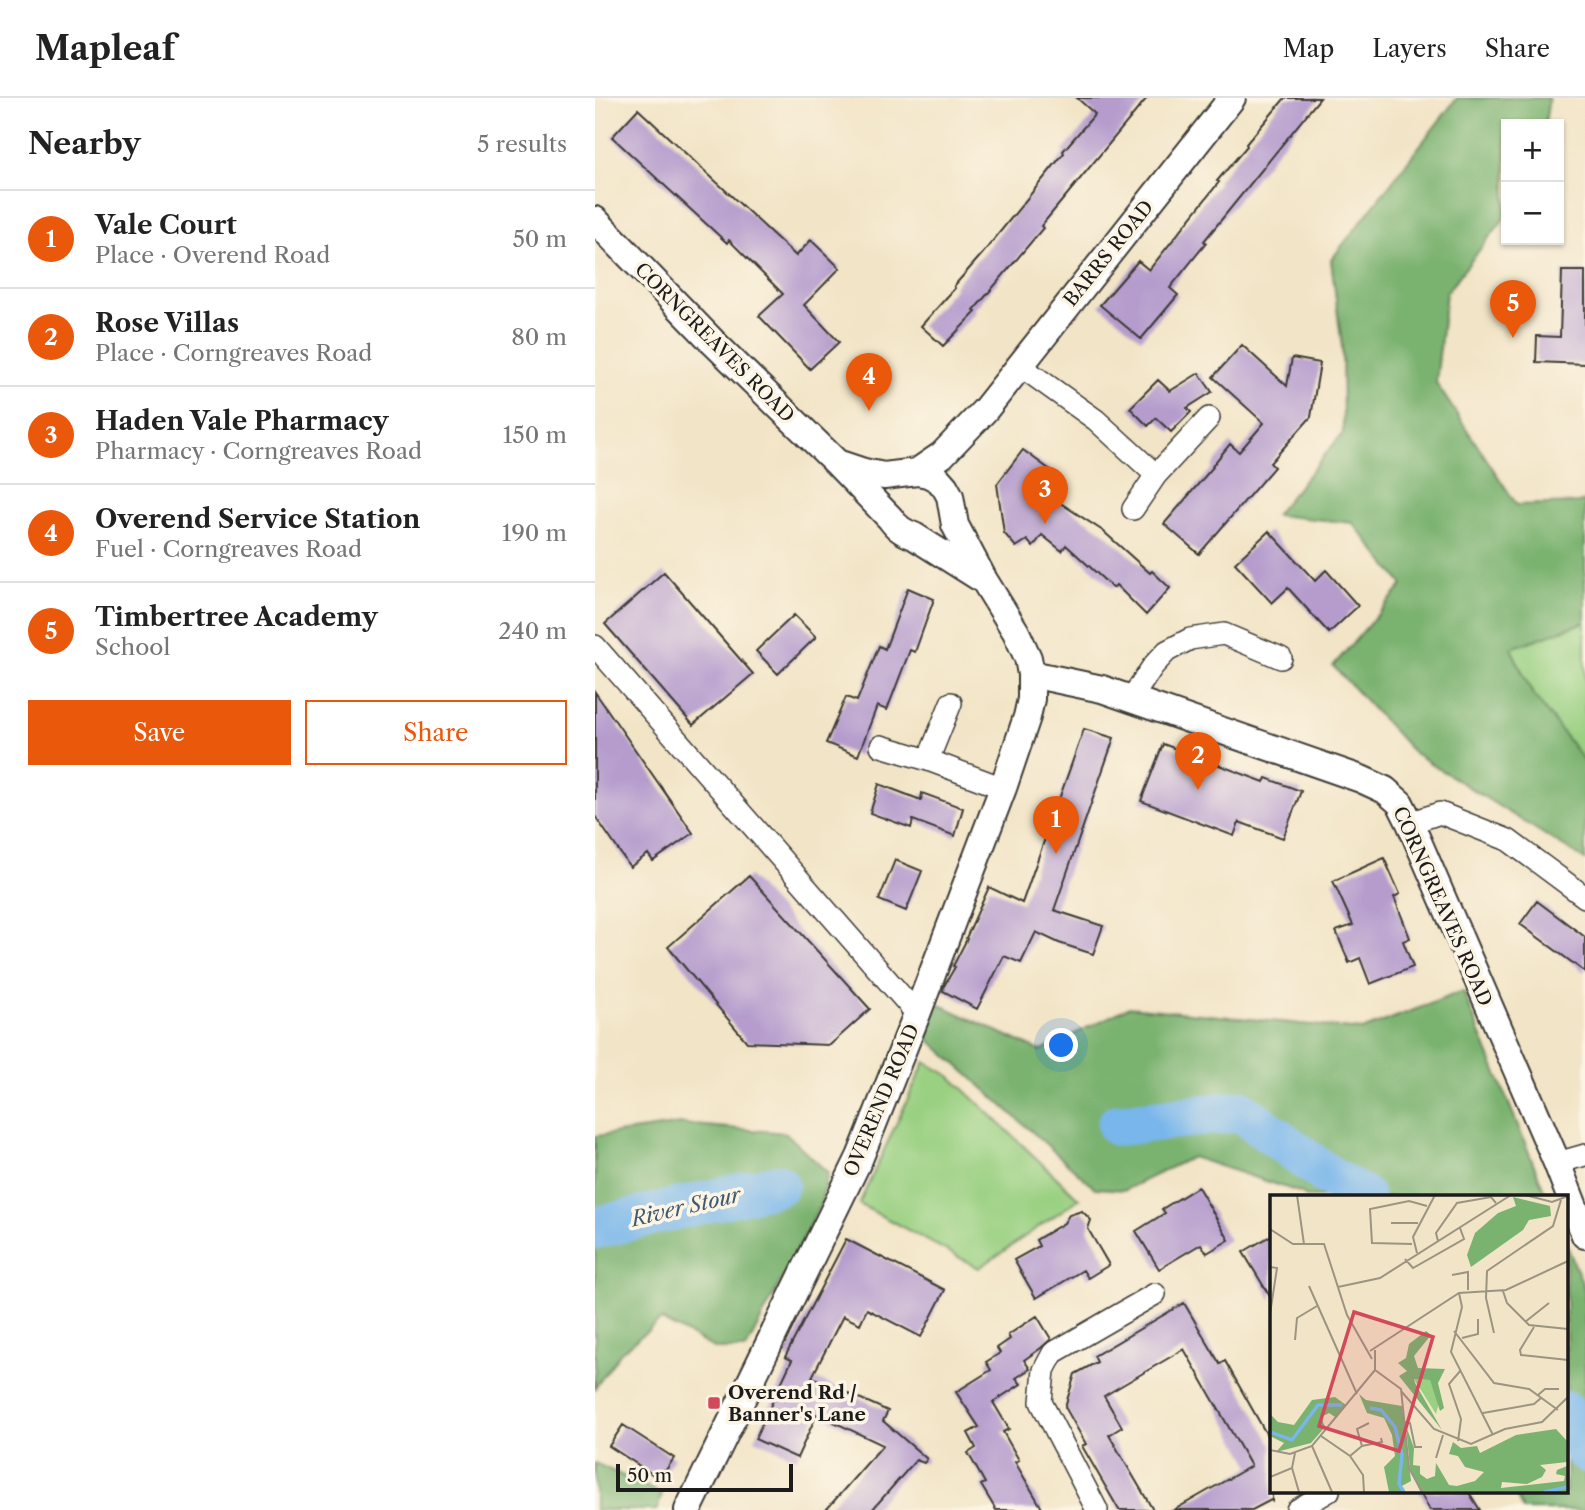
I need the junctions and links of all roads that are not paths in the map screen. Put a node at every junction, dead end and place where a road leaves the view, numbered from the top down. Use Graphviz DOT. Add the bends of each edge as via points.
graph roads {
  1 [pos="1232,98"];
  2 [pos="595,220"];
  3 [pos="1019,365"];
  4 [pos="985,410"];
  5 [pos="1209,418"];
  6 [pos="837,463"];
  7 [pos="912,473"];
  8 [pos="1156,475"];
  9 [pos="950,502"];
  10 [pos="1133,509"];
  11 [pos="890,518"];
  12 [pos="914,536"];
  13 [pos="984,580"];
  14 [pos="595,646"];
  15 [pos="1281,658"];
  16 [pos="1031,674"];
  17 [pos="1131,699"];
  18 [pos="951,703"];
  19 [pos="881,746"];
  20 [pos="928,760"];
  21 [pos="1003,788"];
  22 [pos="1410,823"];
  23 [pos="1585,897"];
  24 [pos="917,1014"];
  25 [pos="1585,1155"];
  26 [pos="1557,1163"];
  27 [pos="1585,1235"];
  28 [pos="1155,1294"];
  29 [pos="1327,1492"];
  30 [pos="688,1510"];
  31 [pos="1097,1510"];
  32 [pos="1297,1510"];
  1 -- 3 [label="street, BARRS ROAD"];
  2 -- 6 [label="street, CORNGREAVES ROAD"];
  3 -- 4 [label="street, BARRS ROAD"];
  3 -- 8 [label="street" via="1096,419"];
  4 -- 7 [label="street, BARRS ROAD" via="942,456"];
  4 -- 9 [label="street, BARRS ROAD" via="958,466"];
  5 -- 8 [label="street"];
  6 -- 7 [label="street, CORNGREAVES ROAD" via="884,476"];
  6 -- 11 [label="street, CORNGREAVES ROAD"];
  7 -- 9 [label="street, CORNGREAVES ROAD" via="938,479"];
  7 -- 11 [label="street" via="891,489 887,499"];
  8 -- 10 [label="street"];
  9 -- 12 [label="street" via="942,527"];
  9 -- 13 [label="street, CORNGREAVES ROAD" via="955,525"];
  11 -- 12 [label="street, CORNGREAVES ROAD" via="904,533"];
  12 -- 13 [label="street, CORNGREAVES ROAD"];
  13 -- 16 [label="street, CORNGREAVES ROAD" via="1016,632"];
  14 -- 24 [label="street"];
  15 -- 17 [label="street" via="1224,634 1190,639 1167,651"];
  16 -- 17 [label="street, CORNGREAVES ROAD"];
  16 -- 21 [label="street, OVEREND ROAD" via="1027,717"];
  17 -- 22 [label="street, CORNGREAVES ROAD" via="1361,779 1385,790"];
  18 -- 20 [label="street"];
  19 -- 20 [label="street"];
  20 -- 21 [label="street"];
  21 -- 24 [label="street, OVEREND ROAD"];
  22 -- 23 [label="street" via="1440,813 1478,827 1508,840"];
  22 -- 26 [label="street, CORNGREAVES ROAD"];
  24 -- 30 [label="street, OVEREND ROAD" via="860,1157"];
  25 -- 26 [label="street"];
  26 -- 27 [label="street, CORNGREAVES ROAD"];
  28 -- 31 [label="street" via="1052,1353 1044,1370 1041,1402"];
  29 -- 32 [label="street"];
}
